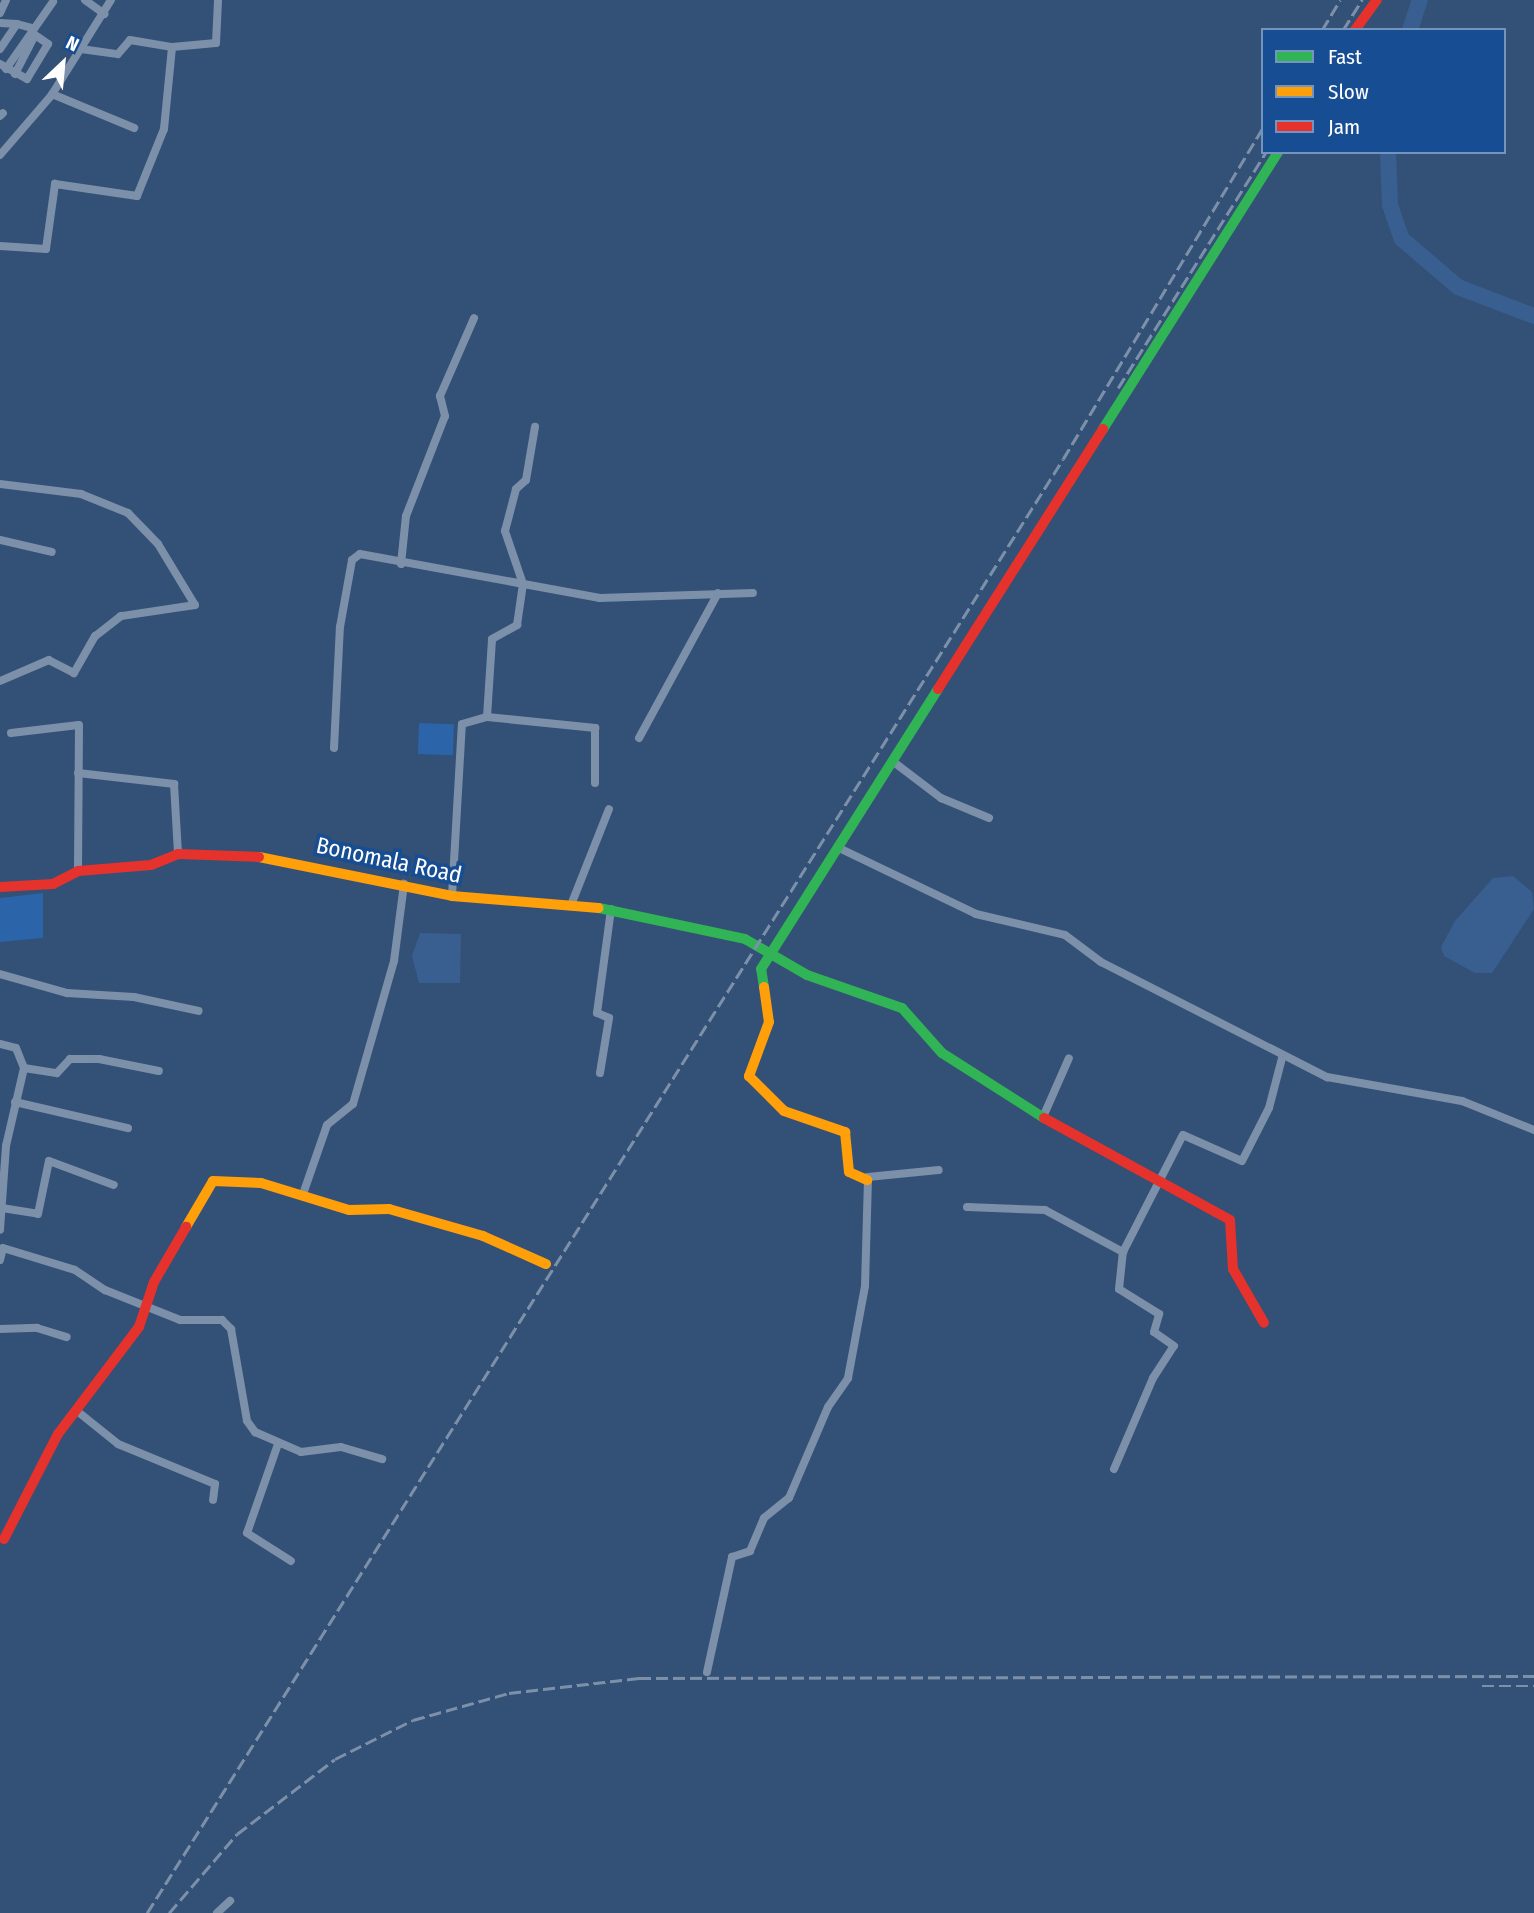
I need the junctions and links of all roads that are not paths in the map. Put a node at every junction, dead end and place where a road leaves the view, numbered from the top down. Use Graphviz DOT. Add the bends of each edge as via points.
graph roads {
  1 [pos="6,0"];
  2 [pos="85,0"];
  3 [pos="111,0"];
  4 [pos="218,0"];
  5 [pos="1376,0"];
  6 [pos="53,2"];
  7 [pos="0,13"];
  8 [pos="104,14"];
  9 [pos="0,23"];
  10 [pos="17,24"];
  11 [pos="1356,28"];
  12 [pos="31,29"];
  13 [pos="38,37"];
  14 [pos="172,47"];
  15 [pos="0,49"];
  16 [pos="81,49"];
  17 [pos="3,67"];
  18 [pos="15,74"];
  19 [pos="52,94"];
  20 [pos="134,128"];
  21 [pos="1277,154"];
  22 [pos="0,155"];
  23 [pos="0,246"];
  24 [pos="474,318"];
  25 [pos="535,427"];
  26 [pos="0,484"];
  27 [pos="0,540"];
  28 [pos="52,552"];
  29 [pos="401,564"];
  30 [pos="523,584"];
  31 [pos="718,593"];
  32 [pos="753,593"];
  33 [pos="0,681"];
  34 [pos="487,717"];
  35 [pos="11,733"];
  36 [pos="639,738"];
  37 [pos="334,748"];
  38 [pos="895,764"];
  39 [pos="78,773"];
  40 [pos="595,783"];
  41 [pos="609,809"];
  42 [pos="989,818"];
  43 [pos="839,848"];
  44 [pos="178,854"];
  45 [pos="78,871"];
  46 [pos="404,884"];
  47 [pos="0,887"];
  48 [pos="452,896"];
  49 [pos="571,905"];
  50 [pos="611,909"];
  51 [pos="767,956"];
  52 [pos="0,974"];
  53 [pos="199,1011"];
  54 [pos="0,1044"];
  55 [pos="1069,1058"];
  56 [pos="1282,1058"];
  57 [pos="24,1068"];
  58 [pos="159,1071"];
  59 [pos="600,1073"];
  60 [pos="15,1102"];
  61 [pos="1043,1117"];
  62 [pos="128,1128"];
  63 [pos="1534,1130"];
  64 [pos="939,1170"];
  65 [pos="867,1180"];
  66 [pos="1158,1180"];
  67 [pos="114,1185"];
  68 [pos="303,1194"];
  69 [pos="2,1208"];
  70 [pos="967,1208"];
  71 [pos="0,1230"];
  72 [pos="1,1247"];
  73 [pos="1123,1252"];
  74 [pos="0,1260"];
  75 [pos="546,1264"];
  76 [pos="145,1305"];
  77 [pos="1264,1323"];
  78 [pos="0,1329"];
  79 [pos="67,1336"];
  80 [pos="77,1411"];
  81 [pos="278,1444"];
  82 [pos="382,1459"];
  83 [pos="1114,1469"];
  84 [pos="213,1500"];
  85 [pos="4,1539"];
  86 [pos="291,1561"];
  87 [pos="707,1672"];
  88 [pos="230,1901"];
  89 [pos="216,1913"];
  1 -- 7 [label="street"];
  2 -- 8 [label="street"];
  3 -- 8 [label="street"];
  4 -- 14 [label="street" via="215,43"];
  5 -- 11 [label="street"];
  6 -- 12 [label="street"];
  8 -- 16 [label="street"];
  9 -- 10 [label="street"];
  10 -- 12 [label="street"];
  10 -- 15 [label="street"];
  12 -- 13 [label="street"];
  12 -- 17 [label="street"];
  13 -- 18 [label="street"];
  13 -- 18 [label="street" via="47,48 27,79"];
  14 -- 16 [label="street" via="130,40 118,54"];
  14 -- 23 [label="street" via="164,129 137,196 55,184 46,249"];
  16 -- 19 [label="street"];
  17 -- 18 [label="street"];
  19 -- 20 [label="street"];
  19 -- 22 [label="street"];
  21 -- 38 [label="street"];
  24 -- 29 [label="street" via="440,396 444,415 406,516"];
  25 -- 30 [label="street" via="526,480 516,489 505,531"];
  26 -- 33 [label="street" via="81,494 128,513 158,544 195,605 121,616 95,636 74,673 49,660"];
  27 -- 28 [label="street"];
  29 -- 30 [label="street"];
  29 -- 37 [label="street" via="360,554 352,560 335,665"];
  30 -- 31 [label="street" via="600,598"];
  30 -- 34 [label="street" via="517,625 492,639"];
  31 -- 32 [label="street"];
  31 -- 36 [label="street"];
  34 -- 40 [label="street" via="595,728"];
  34 -- 48 [label="street" via="462,724"];
  35 -- 39 [label="street" via="79,725"];
  38 -- 42 [label="street" via="941,798"];
  38 -- 43 [label="street"];
  39 -- 44 [label="street" via="174,784"];
  39 -- 45 [label="street"];
  41 -- 49 [label="street"];
  43 -- 51 [label="street"];
  43 -- 56 [label="street" via="976,914 1065,934 1101,962"];
  44 -- 45 [label="street, Bonomala Road" via="151,865"];
  44 -- 46 [label="street, Bonomala Road" via="281,858"];
  45 -- 47 [label="street, Bonomala Road" via="53,884"];
  46 -- 48 [label="street, Bonomala Road"];
  46 -- 68 [label="street" via="394,961 353,1104 327,1125"];
  48 -- 49 [label="street, Bonomala Road"];
  49 -- 50 [label="street, Bonomala Road"];
  50 -- 51 [label="street, Bonomala Road" via="730,934 757,944"];
  50 -- 59 [label="street" via="597,1013 609,1018"];
  51 -- 61 [label="street, Bonomala Road" via="902,1008 942,1053"];
  51 -- 65 [label="street" via="760,984 768,1032 749,1076 784,1111 845,1132 845,1165"];
  52 -- 53 [label="street" via="67,993 134,997"];
  54 -- 57 [label="street" via="16,1048"];
  55 -- 61 [label="street"];
  56 -- 63 [label="street" via="1327,1077 1462,1101"];
  56 -- 66 [label="street" via="1269,1108 1242,1161 1185,1133"];
  57 -- 58 [label="street" via="57,1073 70,1059 99,1059"];
  57 -- 60 [label="street"];
  60 -- 62 [label="street"];
  60 -- 69 [label="street"];
  61 -- 66 [label="street, Bonomala Road"];
  64 -- 65 [label="street" via="874,1173"];
  65 -- 87 [label="street" via="865,1286 848,1378 828,1407 789,1498 764,1518 750,1551 732,1557"];
  66 -- 73 [label="street"];
  66 -- 77 [label="street, Bonomala Road" via="1233,1224 1233,1269 1244,1298"];
  67 -- 69 [label="street" via="50,1160 38,1214"];
  68 -- 75 [label="street" via="349,1210 389,1209 453,1226"];
  68 -- 76 [label="street" via="213,1181"];
  69 -- 71 [label="street"];
  70 -- 73 [label="street" via="1045,1210"];
  72 -- 74 [label="street"];
  72 -- 76 [label="street" via="75,1270"];
  73 -- 83 [label="street" via="1119,1289 1159,1314 1154,1332 1174,1346 1157,1370"];
  76 -- 80 [label="street" via="127,1346"];
  76 -- 81 [label="street" via="180,1320 227,1323 247,1420"];
  78 -- 79 [label="street" via="37,1328"];
  80 -- 84 [label="street" via="118,1444 215,1484"];
  80 -- 85 [label="street" via="47,1452"];
  81 -- 82 [label="street" via="301,1452 341,1447"];
  81 -- 86 [label="street" via="247,1533"];
  88 -- 89 [label="street"];
}
